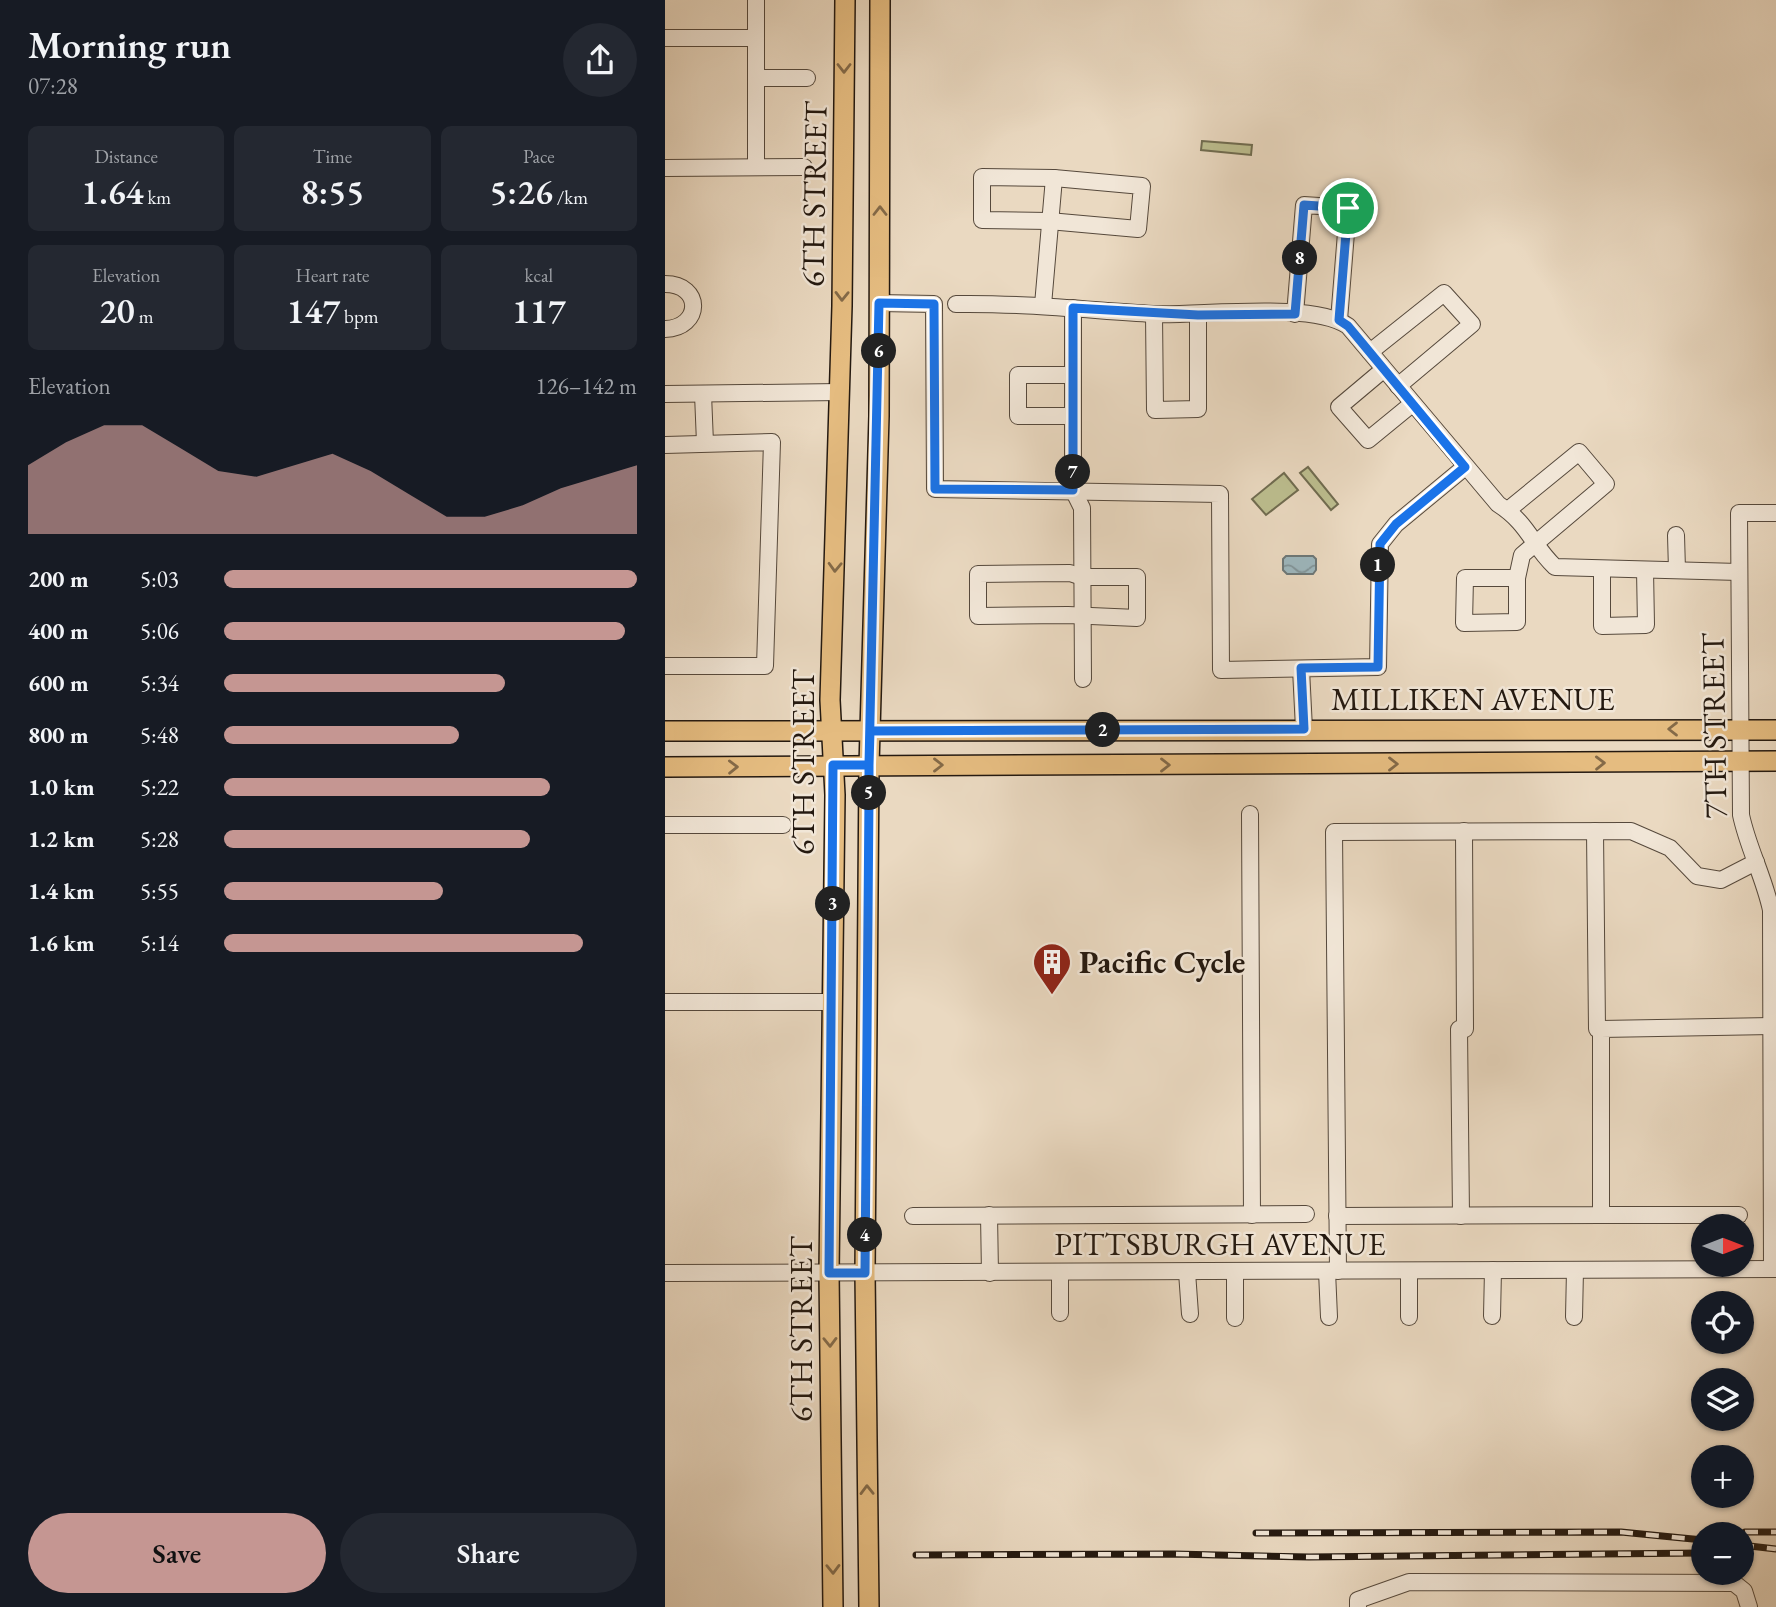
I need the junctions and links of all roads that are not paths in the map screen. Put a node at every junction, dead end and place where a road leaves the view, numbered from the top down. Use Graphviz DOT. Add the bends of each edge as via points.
graph roads {
  1 [pos="756,0"];
  2 [pos="845,0"];
  3 [pos="880,0"];
  4 [pos="665,38"];
  5 [pos="756,38"];
  6 [pos="756,78"];
  7 [pos="807,78"];
  8 [pos="756,167"];
  9 [pos="804,167"];
  10 [pos="665,168"];
  11 [pos="1054,178"];
  12 [pos="1049,221"];
  13 [pos="665,285"];
  14 [pos="879,303"];
  15 [pos="956,304"];
  16 [pos="1043,305"];
  17 [pos="1073,308"];
  18 [pos="1154,314"];
  19 [pos="1295,314"];
  20 [pos="1198,315"];
  21 [pos="1339,320"];
  22 [pos="665,329"];
  23 [pos="1370,352"];
  24 [pos="1383,370"];
  25 [pos="1072,375"];
  26 [pos="1398,386"];
  27 [pos="840,392"];
  28 [pos="665,394"];
  29 [pos="703,394"];
  30 [pos="1412,404"];
  31 [pos="1072,416"];
  32 [pos="705,443"];
  33 [pos="665,445"];
  34 [pos="1465,467"];
  35 [pos="1073,490"];
  36 [pos="1508,510"];
  37 [pos="1776,513"];
  38 [pos="1677,535"];
  39 [pos="1536,541"];
  40 [pos="1602,570"];
  41 [pos="1645,570"];
  42 [pos="1677,570"];
  43 [pos="1739,572"];
  44 [pos="1082,577"];
  45 [pos="1517,578"];
  46 [pos="1083,618"];
  47 [pos="665,666"];
  48 [pos="1301,668"];
  49 [pos="1083,679"];
  50 [pos="1304,729"];
  51 [pos="832,730"];
  52 [pos="1741,730"];
  53 [pos="1776,730"];
  54 [pos="665,731"];
  55 [pos="870,731"];
  56 [pos="1742,761"];
  57 [pos="1776,761"];
  58 [pos="833,765"];
  59 [pos="869,765"];
  60 [pos="665,767"];
  61 [pos="1250,814"];
  62 [pos="665,825"];
  63 [pos="783,825"];
  64 [pos="1464,831"];
  65 [pos="1595,831"];
  66 [pos="1755,862"];
  67 [pos="1774,937"];
  68 [pos="665,1002"];
  69 [pos="832,1002"];
  70 [pos="1772,1026"];
  71 [pos="1597,1028"];
  72 [pos="1306,1214"];
  73 [pos="989,1215"];
  74 [pos="1252,1215"];
  75 [pos="1601,1215"];
  76 [pos="1691,1215"];
  77 [pos="913,1216"];
  78 [pos="1337,1216"];
  79 [pos="1461,1216"];
  80 [pos="1774,1269"];
  81 [pos="1493,1270"];
  82 [pos="1575,1270"];
  83 [pos="1332,1271"];
  84 [pos="1409,1271"];
  85 [pos="1187,1272"];
  86 [pos="1235,1272"];
  87 [pos="665,1273"];
  88 [pos="829,1273"];
  89 [pos="865,1273"];
  90 [pos="990,1273"];
  91 [pos="1060,1273"];
  92 [pos="1060,1313"];
  93 [pos="1191,1314"];
  94 [pos="1492,1316"];
  95 [pos="1329,1317"];
  96 [pos="1409,1317"];
  97 [pos="1574,1317"];
  98 [pos="1235,1318"];
  99 [pos="833,1607"];
  100 [pos="869,1607"];
  101 [pos="1358,1607"];
  102 [pos="1749,1607"];
  1 -- 5 [label="street"];
  2 -- 27 [label="main road, 6TH STREET, one-way"];
  14 -- 3 [label="main road, 6TH STREET, one-way"];
  4 -- 5 [label="street"];
  5 -- 6 [label="street"];
  6 -- 7 [label="street"];
  6 -- 8 [label="street"];
  8 -- 9 [label="street"];
  8 -- 10 [label="street"];
  11 -- 12 [label="street"];
  11 -- 12 [label="street" via="982,177 982,220"];
  11 -- 12 [label="street" via="1142,186 1138,229"];
  12 -- 16 [label="street"];
  13 -- 22 [label="street" via="679,284 689,291 693,306 689,320 680,328"];
  14 -- 35 [label="street" via="934,304 935,489"];
  14 -- 55 [label="main road, 6TH STREET"];
  15 -- 16 [label="street"];
  16 -- 17 [label="street"];
  17 -- 18 [label="street"];
  17 -- 25 [label="street"];
  18 -- 20 [label="street"];
  18 -- 20 [label="street" via="1155,410 1198,409"];
  19 -- 20 [label="street"];
  19 -- 21 [label="street"];
  19 -- 21 [label="street" via="1304,205 1348,208"];
  21 -- 23 [label="street"];
  23 -- 24 [label="street"];
  23 -- 26 [label="street" via="1444,293 1472,324"];
  24 -- 26 [label="street"];
  24 -- 30 [label="street" via="1339,407 1368,440"];
  25 -- 31 [label="street"];
  25 -- 31 [label="street" via="1018,375 1018,416"];
  26 -- 30 [label="street"];
  27 -- 29 [label="street"];
  27 -- 51 [label="main road, 6TH STREET, one-way"];
  28 -- 29 [label="street"];
  29 -- 32 [label="street"];
  30 -- 34 [label="street"];
  31 -- 35 [label="street"];
  32 -- 33 [label="street"];
  32 -- 47 [label="street" via="772,442 765,666"];
  34 -- 36 [label="street" via="1497,504"];
  34 -- 48 [label="street" via="1396,524 1380,544 1378,667"];
  35 -- 44 [label="street" via="1082,508"];
  35 -- 48 [label="street" via="1220,494 1221,670"];
  36 -- 39 [label="street"];
  36 -- 39 [label="street" via="1579,452 1606,484"];
  37 -- 43 [label="street, 7TH STREET" via="1739,513"];
  38 -- 42 [label="street"];
  39 -- 40 [label="street" via="1555,567"];
  39 -- 45 [label="street" via="1522,555"];
  40 -- 41 [label="street"];
  40 -- 41 [label="street" via="1602,626 1646,625"];
  41 -- 42 [label="street"];
  42 -- 43 [label="street"];
  43 -- 52 [label="street, 7TH STREET"];
  44 -- 46 [label="street"];
  44 -- 46 [label="street" via="1137,577 1137,618"];
  44 -- 46 [label="street" via="1070,573 978,574 978,617"];
  46 -- 49 [label="street"];
  48 -- 50 [label="street"];
  52 -- 50 [label="main road, MILLIKEN AVENUE, one-way"];
  50 -- 55 [label="main road, MILLIKEN AVENUE"];
  51 -- 54 [label="main road, MILLIKEN AVENUE"];
  51 -- 55 [label="main road, MILLIKEN AVENUE"];
  51 -- 58 [label="main road, 6TH STREET"];
  52 -- 53 [label="main road, MILLIKEN AVENUE"];
  52 -- 56 [label="street, 7TH STREET"];
  55 -- 59 [label="main road, 6TH STREET"];
  56 -- 57 [label="main road, MILLIKEN AVENUE"];
  59 -- 56 [label="main road, MILLIKEN AVENUE, one-way"];
  56 -- 66 [label="street, 7TH STREET" via="1741,815"];
  58 -- 59 [label="main road, MILLIKEN AVENUE"];
  60 -- 58 [label="main road, MILLIKEN AVENUE, one-way"];
  58 -- 69 [label="main road, 6TH STREET"];
  59 -- 89 [label="main road, 6TH STREET"];
  61 -- 74 [label="street"];
  62 -- 63 [label="street"];
  64 -- 65 [label="street"];
  64 -- 78 [label="street" via="1334,832"];
  64 -- 79 [label="street"];
  65 -- 66 [label="street" via="1631,831 1661,844 1697,876 1721,880"];
  65 -- 71 [label="street"];
  66 -- 67 [label="street, 7TH STREET" via="1766,884"];
  67 -- 70 [label="street, 7TH STREET"];
  68 -- 69 [label="street"];
  69 -- 88 [label="main road, 6TH STREET"];
  70 -- 75 [label="street" via="1601,1028"];
  70 -- 80 [label="street, 7TH STREET"];
  72 -- 74 [label="street"];
  73 -- 74 [label="street"];
  73 -- 77 [label="street"];
  73 -- 90 [label="street"];
  75 -- 76 [label="street"];
  75 -- 79 [label="street"];
  78 -- 79 [label="street"];
  78 -- 83 [label="street"];
  80 -- 82 [label="street, PITTSBURGH AVENUE"];
  81 -- 82 [label="street, PITTSBURGH AVENUE"];
  81 -- 84 [label="street, PITTSBURGH AVENUE"];
  81 -- 94 [label="street"];
  82 -- 97 [label="street"];
  83 -- 84 [label="street, PITTSBURGH AVENUE"];
  83 -- 86 [label="street, PITTSBURGH AVENUE"];
  83 -- 95 [label="street"];
  84 -- 96 [label="street"];
  85 -- 86 [label="street, PITTSBURGH AVENUE"];
  85 -- 91 [label="street, PITTSBURGH AVENUE"];
  85 -- 93 [label="street"];
  86 -- 98 [label="street"];
  87 -- 88 [label="street, PITTSBURGH AVENUE"];
  88 -- 89 [label="street, PITTSBURGH AVENUE"];
  88 -- 99 [label="main road, 6TH STREET, one-way"];
  89 -- 90 [label="street, PITTSBURGH AVENUE"];
  100 -- 89 [label="main road, 6TH STREET, one-way"];
  90 -- 91 [label="street, PITTSBURGH AVENUE"];
  91 -- 92 [label="street"];
  101 -- 102 [label="street" via="1358,1600 1409,1582 1734,1583 1744,1591"];
}
